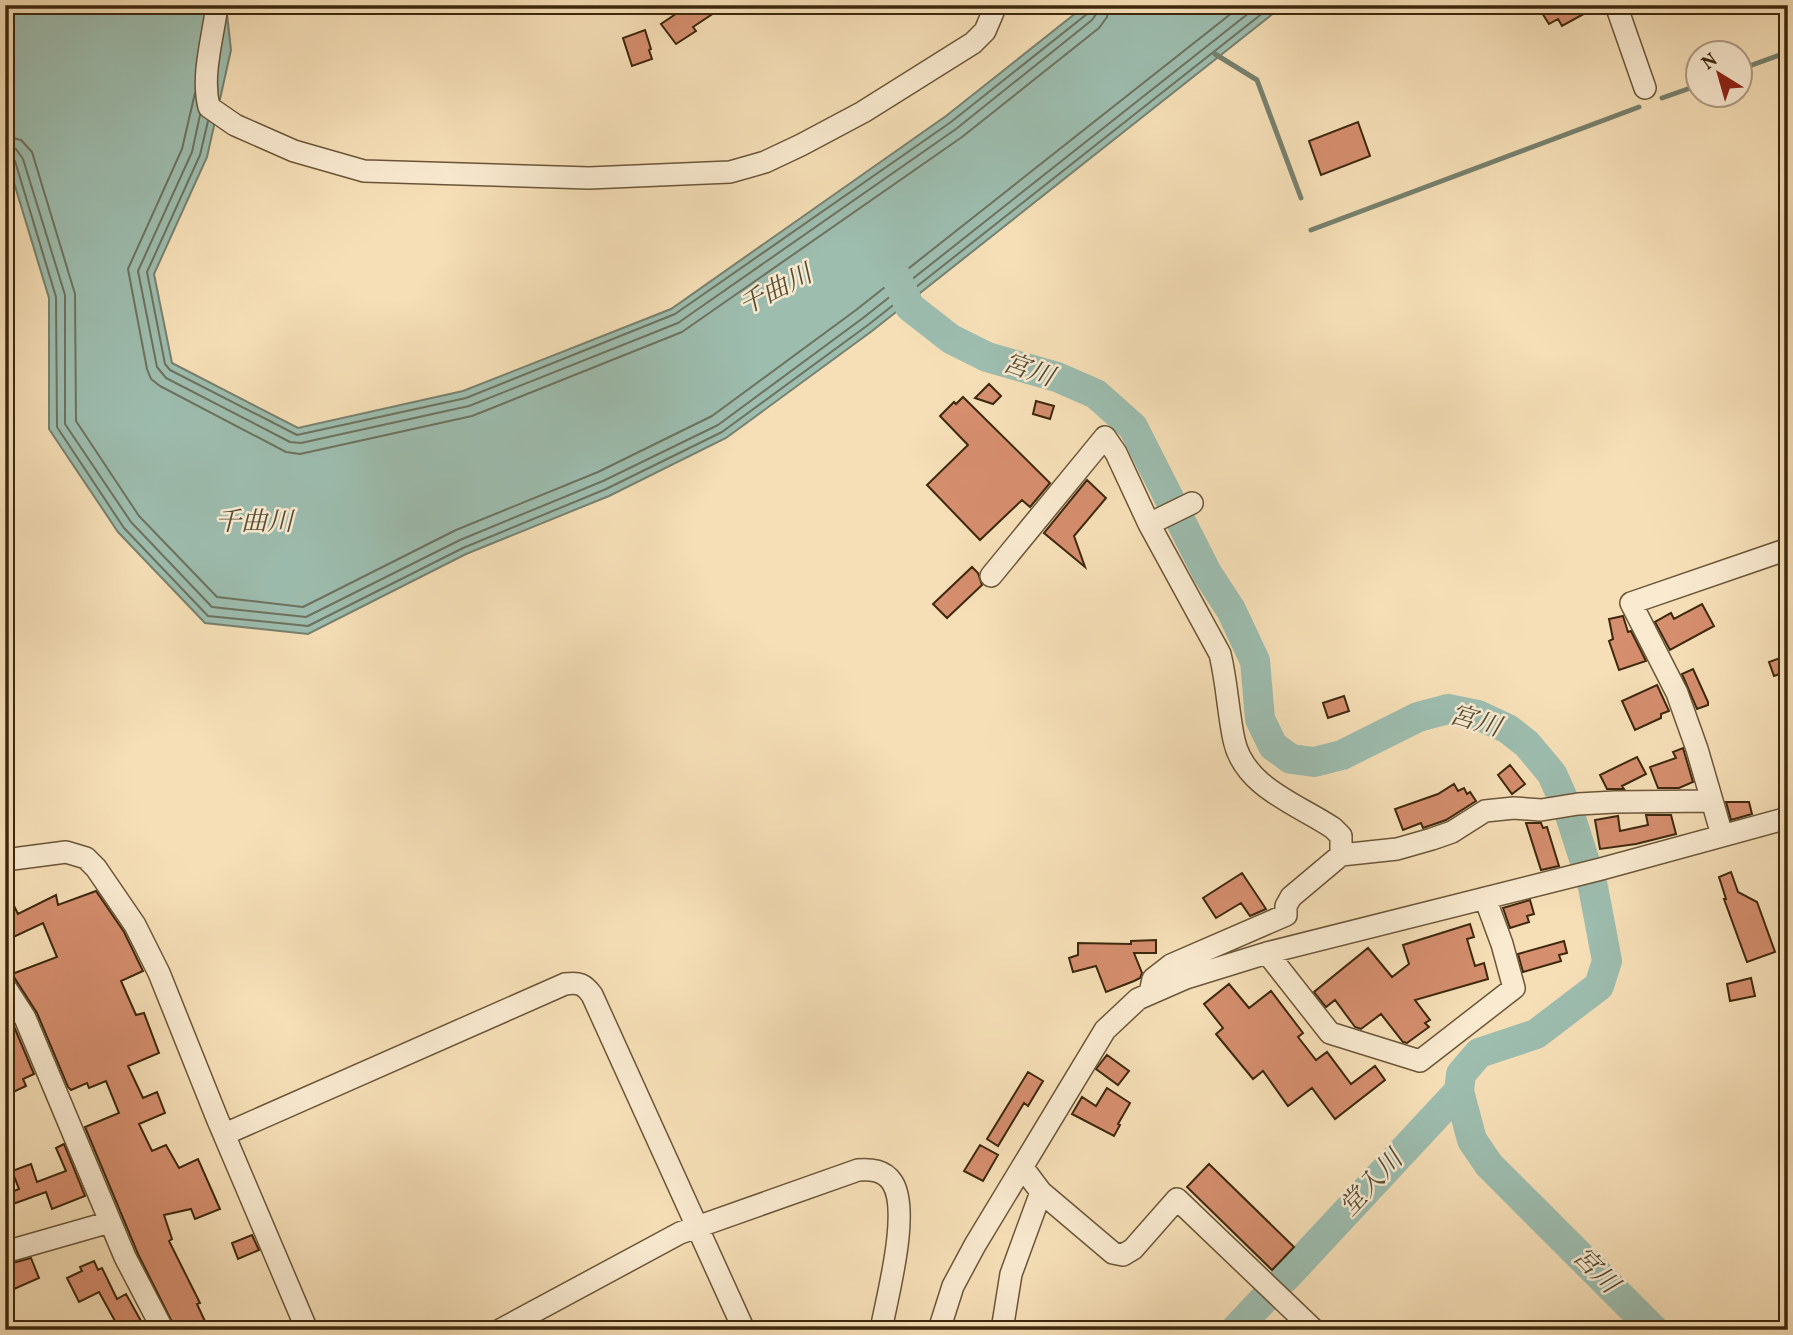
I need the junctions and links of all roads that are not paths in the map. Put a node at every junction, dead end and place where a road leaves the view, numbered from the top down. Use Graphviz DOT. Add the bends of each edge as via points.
graph roads {
  1 [pos="216,5"];
  2 [pos="996,5"];
  3 [pos="1616,5"];
  4 [pos="1645,88"];
  5 [pos="1189,505"];
  6 [pos="1157,521"];
  7 [pos="1788,548"];
  8 [pos="991,576"];
  9 [pos="1710,801"];
  10 [pos="1788,818"];
  11 [pos="1722,835"];
  12 [pos="1341,855"];
  13 [pos="5,860"];
  14 [pos="1485,898"];
  15 [pos="1286,915"];
  16 [pos="1305,943"];
  17 [pos="1267,953"];
  18 [pos="5,987"];
  19 [pos="1150,993"];
  20 [pos="225,1134"];
  21 [pos="1023,1168"];
  22 [pos="1041,1192"];
  23 [pos="110,1222"];
  24 [pos="698,1225"];
  25 [pos="5,1252"];
  26 [pos="163,1330"];
  27 [pos="307,1330"];
  28 [pos="500,1330"];
  29 [pos="744,1330"];
  30 [pos="881,1330"];
  31 [pos="939,1330"];
  32 [pos="1002,1330"];
  33 [pos="1314,1330"];
  1 -- 2 [label="street" via="206,97 209,107 235,125 294,151 364,171 589,178 730,172 765,162 863,112 973,43 985,31"];
  3 -- 4 [label="street"];
  5 -- 6 [label="street"];
  6 -- 8 [label="street" via="1105,437"];
  6 -- 12 [label="street" via="1220,654 1234,743 1241,760 1265,787 1333,828 1341,836"];
  7 -- 9 [label="street" via="1631,603 1677,693"];
  9 -- 11 [label="street"];
  9 -- 12 [label="street" via="1485,811 1432,839 1396,849"];
  10 -- 11 [label="street"];
  11 -- 14 [label="street"];
  12 -- 15 [label="street" via="1292,897"];
  13 -- 20 [label="street" via="65,852 86,858 96,868 146,943"];
  14 -- 16 [label="street"];
  14 -- 17 [label="street" via="1514,989 1420,1061 1330,1033"];
  15 -- 16 [label="street"];
  15 -- 19 [label="street" via="1171,965 1153,979"];
  16 -- 17 [label="street"];
  17 -- 19 [label="street"];
  18 -- 23 [label="street" via="24,1018 71,1123"];
  19 -- 21 [label="street" via="1105,1030"];
  20 -- 24 [label="street" via="577,982 592,995"];
  20 -- 27 [label="street"];
  21 -- 22 [label="street"];
  21 -- 31 [label="street" via="953,1286"];
  22 -- 32 [label="street" via="1012,1274"];
  22 -- 33 [label="street" via="1114,1253 1123,1255 1133,1250 1177,1199"];
  23 -- 25 [label="street"];
  23 -- 26 [label="street"];
  24 -- 28 [label="street"];
  24 -- 29 [label="street"];
  24 -- 30 [label="street" via="858,1170 884,1174 897,1193 898,1218"];
}
